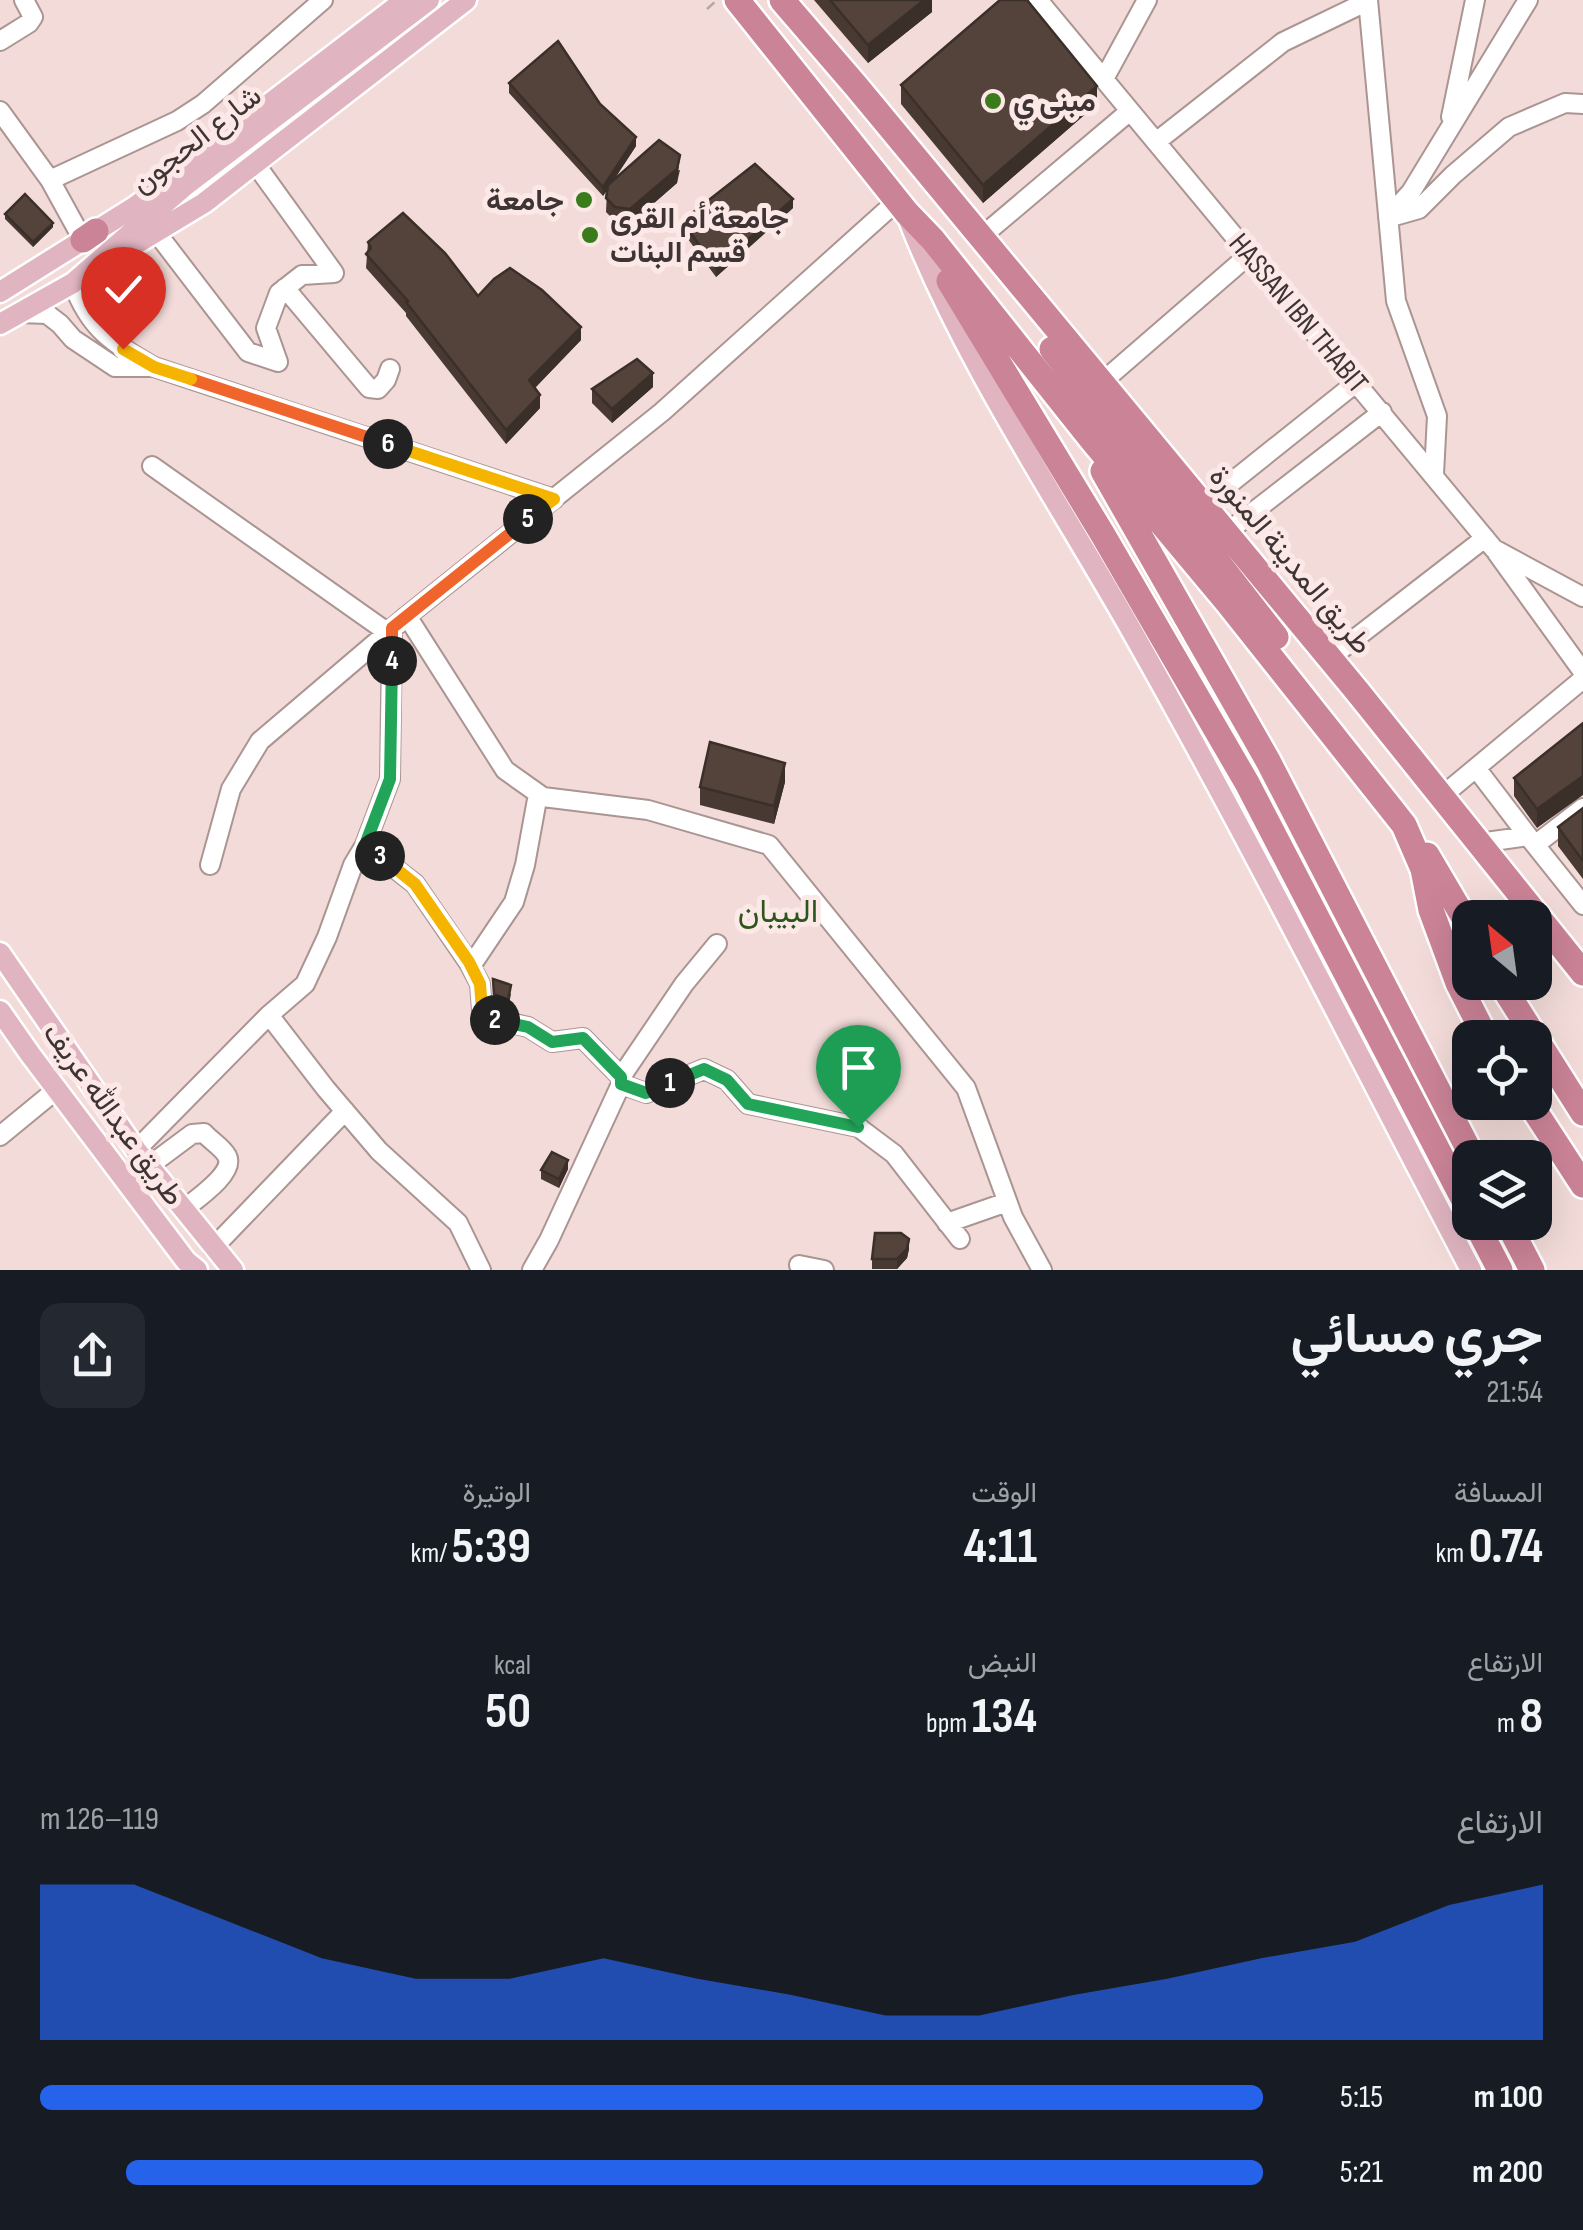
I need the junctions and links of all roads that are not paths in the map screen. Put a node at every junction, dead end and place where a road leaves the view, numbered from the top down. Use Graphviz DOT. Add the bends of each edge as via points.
graph roads {
  1 [pos="24,0"];
  2 [pos="324,0"];
  3 [pos="383,0"];
  4 [pos="405,0"];
  5 [pos="429,0"];
  6 [pos="466,0"];
  7 [pos="737,0"];
  8 [pos="782,0"];
  9 [pos="1038,0"];
  10 [pos="1147,0"];
  11 [pos="1475,0"];
  12 [pos="1528,0"];
  13 [pos="1368,1"];
  14 [pos="0,41"];
  15 [pos="1104,79"];
  16 [pos="1583,104"];
  17 [pos="0,111"];
  18 [pos="1130,111"];
  19 [pos="1448,130"];
  20 [pos="1156,142"];
  21 [pos="254,162"];
  22 [pos="50,180"];
  23 [pos="181,180"];
  24 [pos="944,192"];
  25 [pos="902,207"];
  26 [pos="1388,218"];
  27 [pos="156,232"];
  28 [pos="89,235"];
  29 [pos="980,237"];
  30 [pos="933,240"];
  31 [pos="1250,254"];
  32 [pos="73,283"];
  33 [pos="285,288"];
  34 [pos="0,292"];
  35 [pos="9,319"];
  36 [pos="154,367"];
  37 [pos="390,369"];
  38 [pos="1101,382"];
  39 [pos="1357,382"];
  40 [pos="1382,412"];
  41 [pos="152,466"];
  42 [pos="1434,474"];
  43 [pos="554,499"];
  44 [pos="1203,505"];
  45 [pos="1226,534"];
  46 [pos="1490,543"];
  47 [pos="1582,597"];
  48 [pos="395,626"];
  49 [pos="1330,658"];
  50 [pos="1583,675"];
  51 [pos="1476,768"];
  52 [pos="538,794"];
  53 [pos="1442,796"];
  54 [pos="1583,808"];
  55 [pos="1531,840"];
  56 [pos="1479,843"];
  57 [pos="365,845"];
  58 [pos="210,865"];
  59 [pos="1581,899"];
  60 [pos="1453,900"];
  61 [pos="717,944"];
  62 [pos="0,954"];
  63 [pos="471,966"];
  64 [pos="1583,973"];
  65 [pos="1512,1000"];
  66 [pos="0,1011"];
  67 [pos="269,1015"];
  68 [pos="1477,1020"];
  69 [pos="621,1080"];
  70 [pos="56,1090"];
  71 [pos="345,1111"];
  72 [pos="1583,1112"];
  73 [pos="1541,1120"];
  74 [pos="0,1136"];
  75 [pos="1463,1140"];
  76 [pos="142,1158"];
  77 [pos="1452,1177"];
  78 [pos="1583,1186"];
  79 [pos="1007,1202"];
  80 [pos="183,1210"];
  81 [pos="947,1222"];
  82 [pos="960,1239"];
  83 [pos="1484,1240"];
  84 [pos="1516,1240"];
  85 [pos="213,1248"];
  86 [pos="800,1265"];
  87 [pos="189,1267"];
  88 [pos="1034,1268"];
  89 [pos="232,1270"];
  90 [pos="480,1270"];
  91 [pos="532,1270"];
  92 [pos="824,1270"];
  93 [pos="1471,1270"];
  94 [pos="1500,1270"];
  95 [pos="1532,1270"];
  1 -- 14 [label="street" via="33,17"];
  2 -- 22 [label="street" via="177,122"];
  3 -- 28 [label="main road"];
  4 -- 23 [label="main road, شارع الحجون"];
  5 -- 23 [label="main road, شارع الحجون"];
  6 -- 21 [label="main road"];
  7 -- 25 [label="highway"];
  8 -- 24 [label="highway, طريق المدينة المنورة"];
  9 -- 15 [label="street, HASSAN IBN THABIT"];
  10 -- 15 [label="street"];
  11 -- 19 [label="street"];
  12 -- 19 [label="street"];
  13 -- 20 [label="street" via="1282,42"];
  13 -- 26 [label="street"];
  15 -- 18 [label="street, HASSAN IBN THABIT"];
  16 -- 26 [label="street" via="1566,103 1509,128 1418,209"];
  17 -- 22 [label="street"];
  18 -- 20 [label="street, HASSAN IBN THABIT"];
  18 -- 29 [label="street"];
  19 -- 26 [label="street"];
  20 -- 31 [label="street, HASSAN IBN THABIT"];
  21 -- 27 [label="main road"];
  21 -- 33 [label="street" via="334,273 302,276"];
  22 -- 28 [label="street"];
  23 -- 28 [label="main road, شارع الحجون"];
  23 -- 32 [label="main road, شارع الحجون"];
  24 -- 29 [label="highway, طريق المدينة المنورة"];
  24 -- 60 [label="highway, طريق المدينة المنورة" via="960,232 1368,760"];
  25 -- 30 [label="highway"];
  25 -- 43 [label="street"];
  25 -- 93 [label="main road" via="940,292 1220,791"];
  26 -- 42 [label="street" via="1396,301 1437,416"];
  27 -- 32 [label="main road"];
  27 -- 33 [label="street" via="248,352 278,362 266,328"];
  28 -- 34 [label="main road, شارع الحجون"];
  29 -- 38 [label="highway, طريق المدينة المنورة"];
  30 -- 68 [label="highway" via="1404,825"];
  30 -- 75 [label="highway" via="958,253 1008,322 1141,536 1268,761"];
  30 -- 77 [label="highway" via="940,268 1247,783"];
  31 -- 38 [label="street"];
  31 -- 39 [label="street, HASSAN IBN THABIT"];
  32 -- 35 [label="main road, شارع الحجون"];
  32 -- 36 [label="street" via="103,335"];
  33 -- 37 [label="street" via="369,388 378,389"];
  35 -- 36 [label="street" via="46,314 115,367"];
  36 -- 43 [label="street"];
  38 -- 44 [label="highway, طريق المدينة المنورة"];
  39 -- 40 [label="street, HASSAN IBN THABIT"];
  39 -- 44 [label="street"];
  40 -- 42 [label="street, HASSAN IBN THABIT"];
  40 -- 45 [label="street"];
  41 -- 48 [label="street"];
  42 -- 46 [label="street, HASSAN IBN THABIT"];
  43 -- 48 [label="street"];
  44 -- 45 [label="highway, طريق المدينة المنورة"];
  45 -- 49 [label="highway, طريق المدينة المنورة"];
  46 -- 47 [label="street, HASSAN IBN THABIT"];
  46 -- 49 [label="street"];
  46 -- 50 [label="street"];
  48 -- 52 [label="street" via="505,770"];
  48 -- 57 [label="street" via="390,779"];
  48 -- 58 [label="street" via="260,741 231,789"];
  49 -- 53 [label="highway, طريق المدينة المنورة"];
  50 -- 51 [label="street"];
  51 -- 53 [label="street"];
  51 -- 55 [label="street"];
  52 -- 63 [label="street" via="514,902"];
  52 -- 79 [label="street" via="648,810 768,845 966,1088"];
  53 -- 56 [label="highway, طريق المدينة المنورة"];
  54 -- 55 [label="street"];
  55 -- 56 [label="street"];
  55 -- 59 [label="street"];
  56 -- 64 [label="highway, طريق المدينة المنورة"];
  57 -- 63 [label="street" via="415,884"];
  57 -- 67 [label="street" via="305,984"];
  61 -- 69 [label="street"];
  62 -- 76 [label="main road, طريق عبدالله عريف"];
  63 -- 69 [label="street" via="482,1010 552,1042 583,1038"];
  65 -- 72 [label="highway"];
  66 -- 70 [label="main road"];
  67 -- 71 [label="street"];
  67 -- 76 [label="street"];
  69 -- 81 [label="street" via="646,1093 704,1069 727,1080 748,1104 858,1127 894,1154"];
  69 -- 91 [label="street"];
  70 -- 74 [label="street"];
  70 -- 87 [label="main road"];
  71 -- 85 [label="street"];
  71 -- 90 [label="street" via="458,1223"];
  73 -- 78 [label="highway"];
  76 -- 80 [label="main road, طريق عبدالله عريف"];
  76 -- 80 [label="street" via="204,1133 228,1157 224,1174"];
  79 -- 81 [label="street"];
  79 -- 88 [label="street"];
  80 -- 85 [label="main road, طريق عبدالله عريف"];
  81 -- 82 [label="street"];
  83 -- 94 [label="highway"];
  84 -- 95 [label="highway"];
  85 -- 89 [label="main road, طريق عبدالله عريف"];
  86 -- 92 [label="street"];
}
